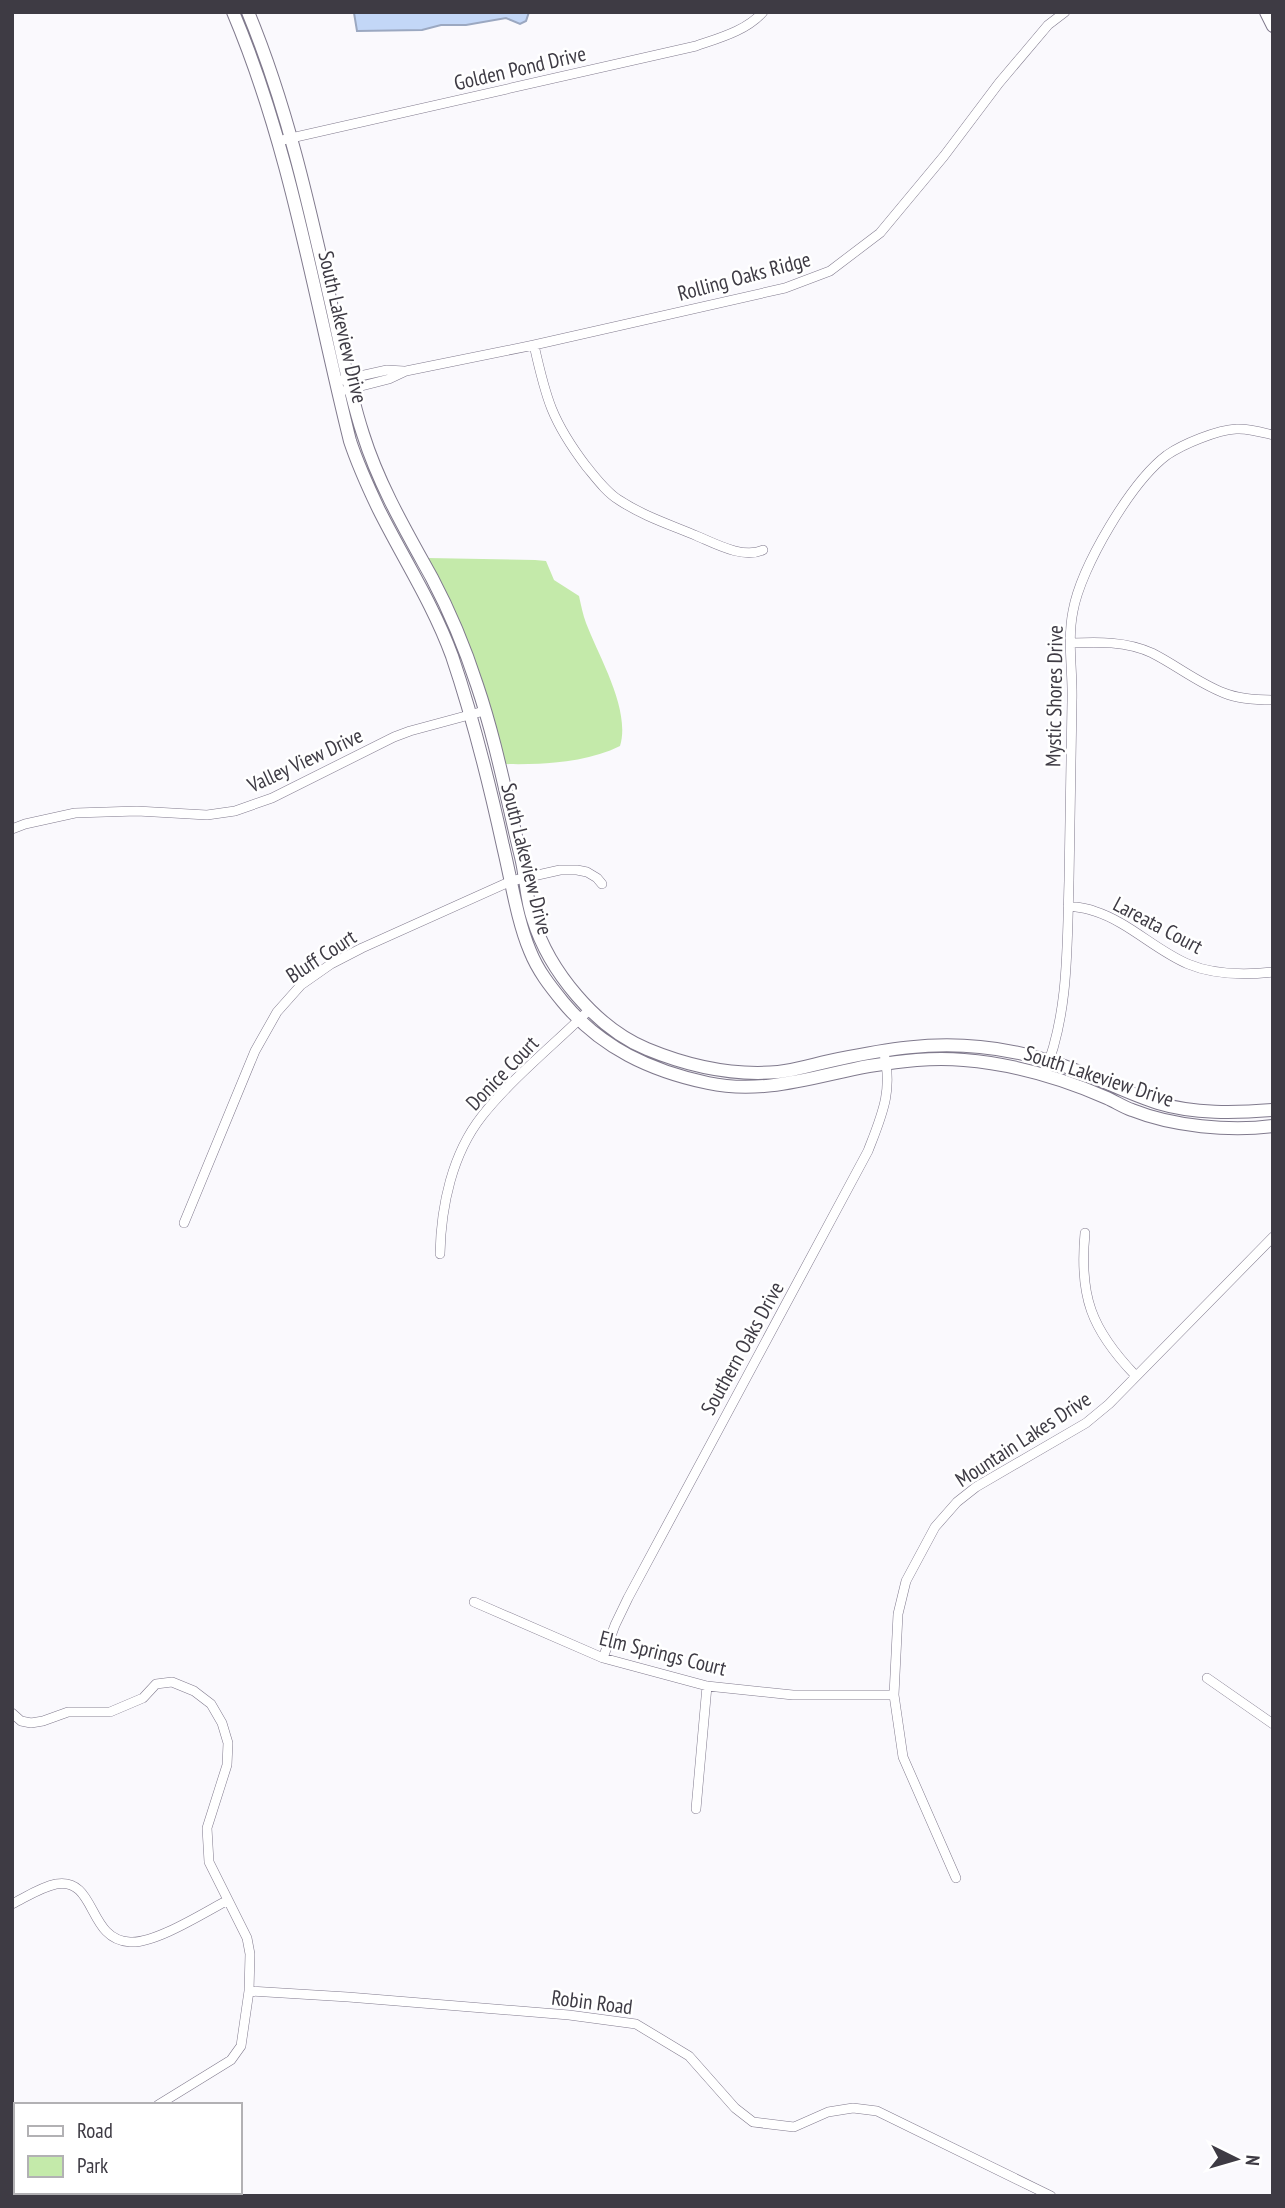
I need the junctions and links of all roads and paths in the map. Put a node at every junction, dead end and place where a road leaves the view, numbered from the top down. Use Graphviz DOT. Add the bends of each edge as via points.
graph roads {
  1 [pos="233,12"];
  2 [pos="248,12"];
  3 [pos="763,12"];
  4 [pos="1065,12"];
  5 [pos="1266,12"];
  6 [pos="1273,26"];
  7 [pos="284,140"];
  8 [pos="534,345"];
  9 [pos="350,384"];
  10 [pos="337,387"];
  11 [pos="1273,435"];
  12 [pos="415,550"];
  13 [pos="763,550"];
  14 [pos="404,557"];
  15 [pos="1070,643"];
  16 [pos="1273,700"];
  17 [pos="477,713"];
  18 [pos="12,830"];
  19 [pos="526,878"];
  20 [pos="511,881"];
  21 [pos="602,884"];
  22 [pos="1068,906"];
  23 [pos="1273,972"];
  24 [pos="590,1009"];
  25 [pos="579,1020"];
  26 [pos="883,1050"];
  27 [pos="1049,1061"];
  28 [pos="887,1064"];
  29 [pos="1044,1074"];
  30 [pos="1273,1110"];
  31 [pos="1273,1126"];
  32 [pos="184,1223"];
  33 [pos="1085,1233"];
  34 [pos="1273,1237"];
  35 [pos="440,1254"];
  36 [pos="1135,1376"];
  37 [pos="474,1602"];
  38 [pos="603,1658"];
  39 [pos="1207,1678"];
  40 [pos="707,1686"];
  41 [pos="894,1695"];
  42 [pos="12,1713"];
  43 [pos="1273,1724"];
  44 [pos="696,1809"];
  45 [pos="956,1878"];
  46 [pos="228,1900"];
  47 [pos="12,1904"];
  48 [pos="248,1991"];
  49 [pos="161,2103"];
  50 [pos="1051,2196"];
  1 -- 7 [label="street, South Lakeview Drive"];
  2 -- 7 [label="street, South Lakeview Drive" via="263,50"];
  3 -- 7 [label="street, Golden Pond Drive" via="727,35 696,46"];
  4 -- 8 [label="street, Rolling Oaks Ridge" via="1048,25 880,233 830,271 785,288"];
  5 -- 6 [label="street"];
  7 -- 9 [label="street, South Lakeview Drive" via="304,184"];
  7 -- 10 [label="street, South Lakeview Drive"];
  8 -- 9 [label="street, Rolling Oaks Ridge"];
  8 -- 13 [label="street" via="554,417 609,493 647,516 720,545 748,552"];
  9 -- 10 [label="street, Rolling Oaks Ridge"];
  9 -- 12 [label="street, South Lakeview Drive" via="373,465"];
  10 -- 14 [label="street, South Lakeview Drive" via="363,477"];
  11 -- 15 [label="street, Mystic Shores Drive" via="1236,429 1213,435 1168,455 1147,474 1088,564 1072,612"];
  12 -- 14 [label="street"];
  12 -- 17 [label="street, South Lakeview Drive" via="448,610 478,688"];
  14 -- 17 [label="street, South Lakeview Drive" via="441,627"];
  15 -- 16 [label="street" via="1134,646 1225,694"];
  15 -- 22 [label="street, Mystic Shores Drive"];
  17 -- 18 [label="street, Valley View Drive" via="394,737 272,798 235,811 207,815 75,813"];
  17 -- 19 [label="street, South Lakeview Drive"];
  17 -- 20 [label="street, South Lakeview Drive"];
  19 -- 20 [label="street, Bluff Court"];
  19 -- 21 [label="street, Bluff Court" via="577,870"];
  19 -- 24 [label="street, South Lakeview Drive" via="541,941 558,972"];
  20 -- 25 [label="street, South Lakeview Drive" via="538,968"];
  20 -- 32 [label="street, Bluff Court" via="362,948 315,975 287,1000 255,1051"];
  22 -- 23 [label="street, Lareata Court" via="1094,911 1128,927 1191,965 1226,973"];
  22 -- 27 [label="street, Mystic Shores Drive" via="1061,1008"];
  24 -- 25 [label="street, Donice Court"];
  24 -- 26 [label="street, South Lakeview Drive" via="642,1047 681,1062 734,1072 777,1072"];
  25 -- 28 [label="street, South Lakeview Drive" via="617,1050 645,1064 712,1084 774,1086"];
  25 -- 35 [label="street, Donice Court" via="500,1096 472,1130 446,1197"];
  26 -- 27 [label="street, South Lakeview Drive" via="958,1045 1013,1051"];
  26 -- 28 [label="street, Southern Oaks Drive"];
  27 -- 29 [label="street, Mystic Shores Drive"];
  27 -- 30 [label="street, South Lakeview Drive" via="1174,1107"];
  28 -- 29 [label="street, South Lakeview Drive" via="926,1058 964,1060"];
  28 -- 38 [label="street, Southern Oaks Drive" via="886,1104 868,1151 628,1598"];
  29 -- 31 [label="street, South Lakeview Drive" via="1132,1111 1185,1124"];
  33 -- 36 [label="street" via="1084,1291 1104,1337"];
  34 -- 36 [label="street, Mountain Lakes Drive"];
  36 -- 41 [label="street, Mountain Lakes Drive" via="1086,1423 976,1487 935,1527 906,1581 898,1614"];
  37 -- 38 [label="street, Elm Springs Court"];
  38 -- 40 [label="street, Elm Springs Court"];
  39 -- 43 [label="street"];
  40 -- 41 [label="street, Elm Springs Court" via="793,1695"];
  40 -- 44 [label="street"];
  41 -- 45 [label="street, Mountain Lakes Drive" via="903,1757"];
  42 -- 46 [label="street" via="31,1723 68,1712 110,1712 143,1698 156,1684 172,1682 211,1704 228,1743 227,1765 207,1828 209,1862"];
  46 -- 47 [label="street" via="156,1937 133,1943 105,1933 82,1892 70,1885 47,1886"];
  46 -- 48 [label="street" via="247,1938"];
  48 -- 49 [label="street" via="241,2046 232,2060"];
  48 -- 50 [label="street, Robin Road" via="636,2024 689,2056 752,2122 794,2127 828,2112 877,2111"];
}
